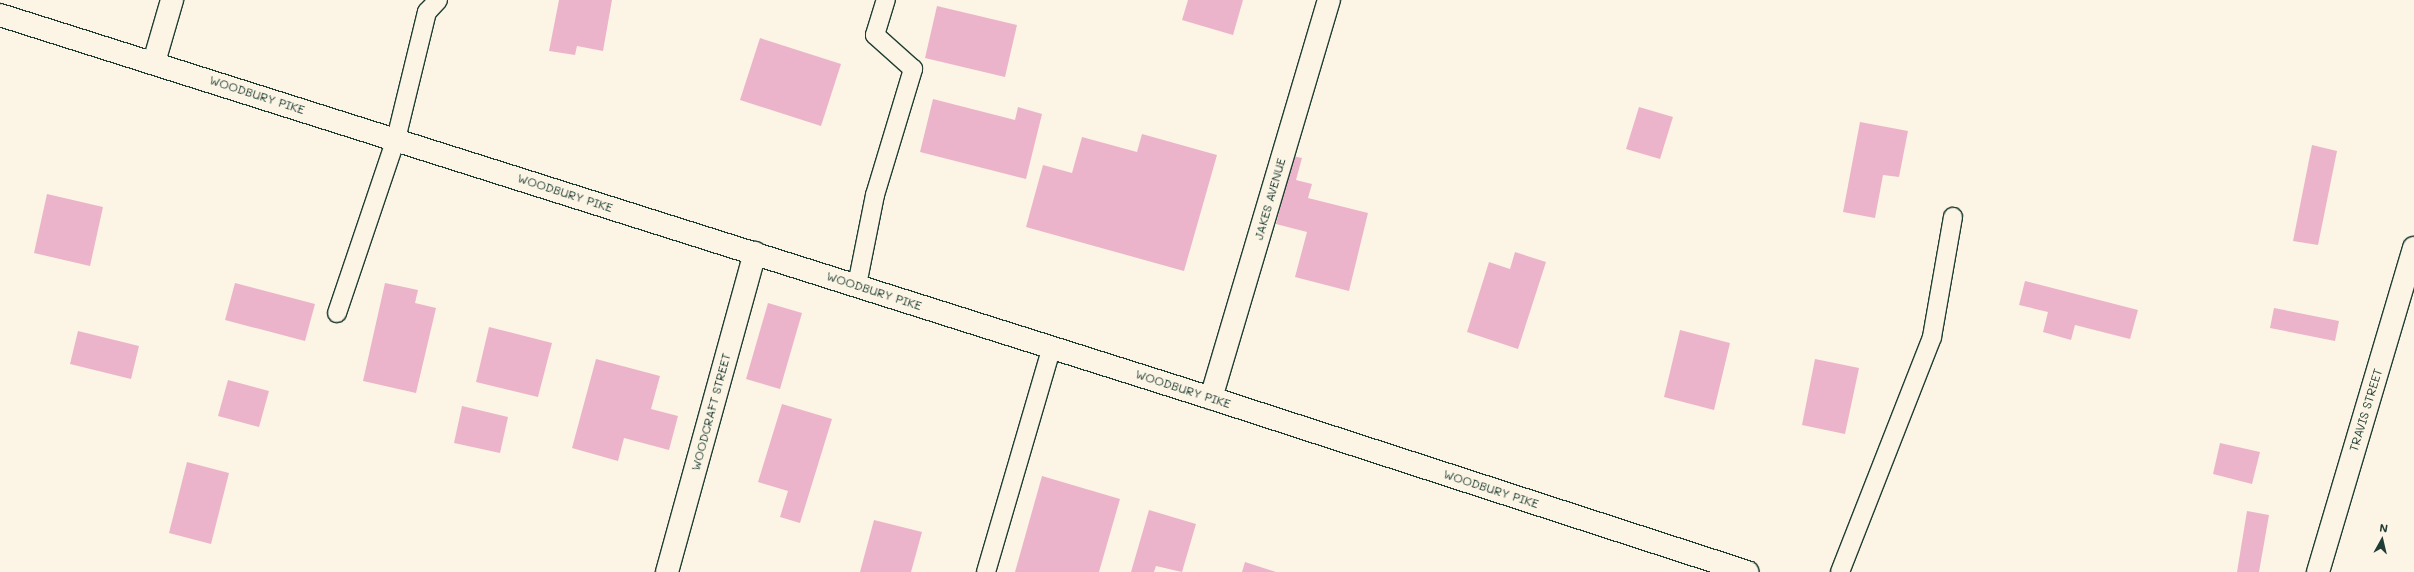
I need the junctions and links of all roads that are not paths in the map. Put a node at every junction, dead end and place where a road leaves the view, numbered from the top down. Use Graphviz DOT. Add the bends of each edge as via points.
graph roads {
  1 [pos="172,0"];
  2 [pos="438,0"];
  3 [pos="886,0"];
  4 [pos="1328,0"];
  5 [pos="0,15"];
  6 [pos="154,62"];
  7 [pos="396,139"];
  8 [pos="1953,217"];
  9 [pos="2414,248"];
  10 [pos="755,253"];
  11 [pos="857,285"];
  12 [pos="337,313"];
  13 [pos="1052,347"];
  14 [pos="1211,398"];
  15 [pos="667,572"];
  16 [pos="986,572"];
  17 [pos="1746,572"];
  18 [pos="1840,572"];
  19 [pos="2318,572"];
  1 -- 6 [label="street"];
  2 -- 7 [label="lane" via="427,12"];
  3 -- 11 [label="lane" via="875,35 913,69 875,195"];
  4 -- 14 [label="street, JAKES AVENUE"];
  5 -- 6 [label="street, WOODBURY PIKE"];
  6 -- 7 [label="street, WOODBURY PIKE"];
  7 -- 10 [label="street, WOODBURY PIKE"];
  7 -- 12 [label="lane"];
  8 -- 18 [label="lane" via="1932,337"];
  9 -- 19 [label="street, TRAVIS STREET"];
  10 -- 11 [label="street, WOODBURY PIKE"];
  10 -- 15 [label="street, WOODCRAFT STREET"];
  11 -- 13 [label="street, WOODBURY PIKE"];
  13 -- 14 [label="street, WOODBURY PIKE"];
  13 -- 16 [label="lane"];
  14 -- 17 [label="street, WOODBURY PIKE"];
}
